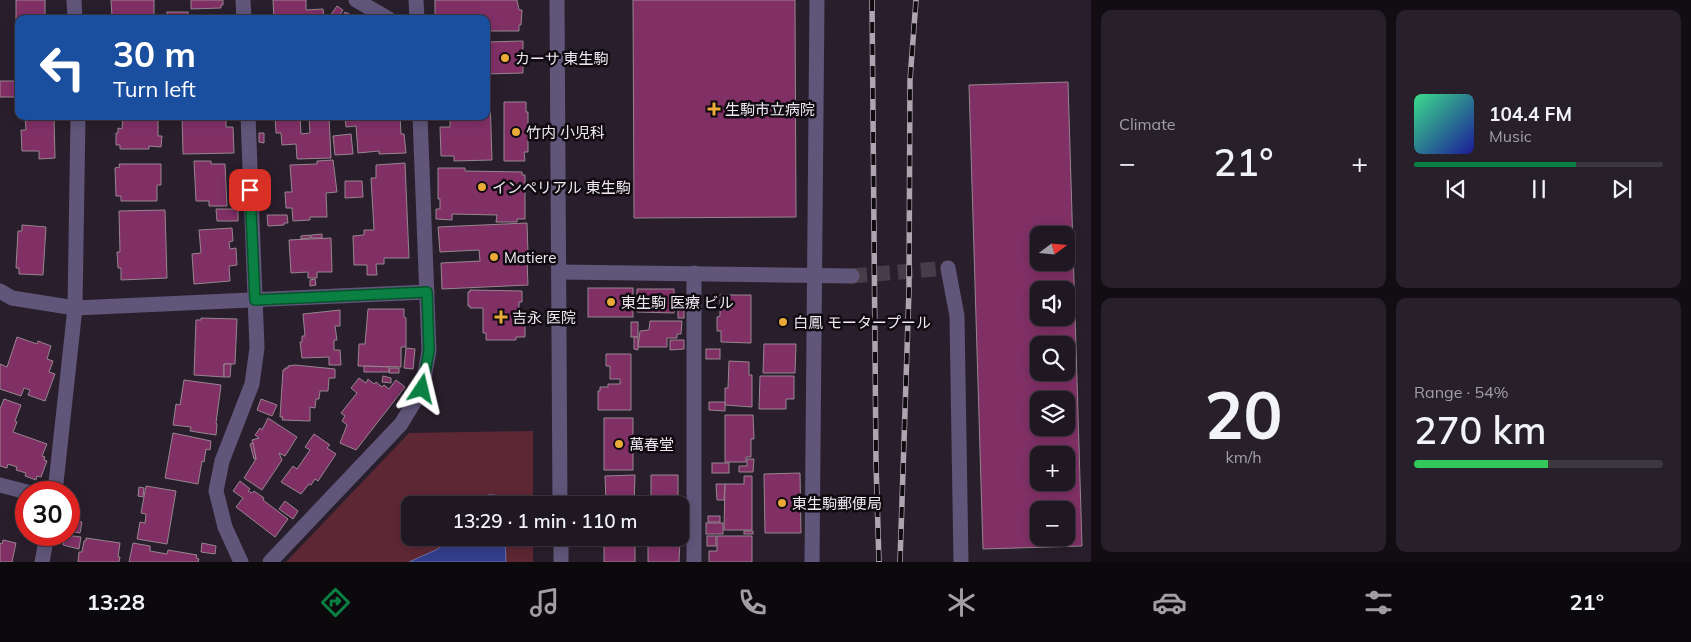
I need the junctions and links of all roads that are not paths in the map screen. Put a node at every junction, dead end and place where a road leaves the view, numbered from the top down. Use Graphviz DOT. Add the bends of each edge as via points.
graph roads {
  1 [pos="74,0"];
  2 [pos="243,0"];
  3 [pos="356,0"];
  4 [pos="416,0"];
  5 [pos="557,0"];
  6 [pos="817,0"];
  7 [pos="75,15"];
  8 [pos="244,15"];
  9 [pos="382,15"];
  10 [pos="416,15"];
  11 [pos="78,120"];
  12 [pos="248,120"];
  13 [pos="420,120"];
  14 [pos="948,268"];
  15 [pos="560,272"];
  16 [pos="694,273"];
  17 [pos="815,276"];
  18 [pos="852,276"];
  19 [pos="0,291"];
  20 [pos="427,292"];
  21 [pos="255,300"];
  22 [pos="75,308"];
  23 [pos="56,481"];
  24 [pos="0,485"];
  25 [pos="15,489"];
  26 [pos="560,496"];
  27 [pos="45,546"];
  28 [pos="561,546"];
  29 [pos="42,562"];
  30 [pos="241,562"];
  31 [pos="270,562"];
  32 [pos="561,562"];
  33 [pos="694,562"];
  34 [pos="812,562"];
  35 [pos="961,562"];
  1 -- 7 [label="street"];
  2 -- 8 [label="street"];
  3 -- 9 [label="street"];
  4 -- 10 [label="street"];
  5 -- 15 [label="street"];
  6 -- 17 [label="street"];
  11 -- 22 [label="street"];
  12 -- 21 [label="street"];
  13 -- 20 [label="street"];
  14 -- 35 [label="street" via="957,316"];
  15 -- 16 [label="street"];
  15 -- 26 [label="street"];
  16 -- 17 [label="street"];
  16 -- 33 [label="street"];
  17 -- 18 [label="street"];
  17 -- 34 [label="street"];
  19 -- 22 [label="street" via="12,298"];
  20 -- 21 [label="street"];
  20 -- 31 [label="street" via="429,351 422,389 401,424"];
  21 -- 22 [label="street"];
  21 -- 30 [label="street" via="257,348 252,384 222,461 216,491 225,527"];
  22 -- 23 [label="street"];
  24 -- 25 [label="street"];
  27 -- 29 [label="street"];
  28 -- 32 [label="street"];
}
